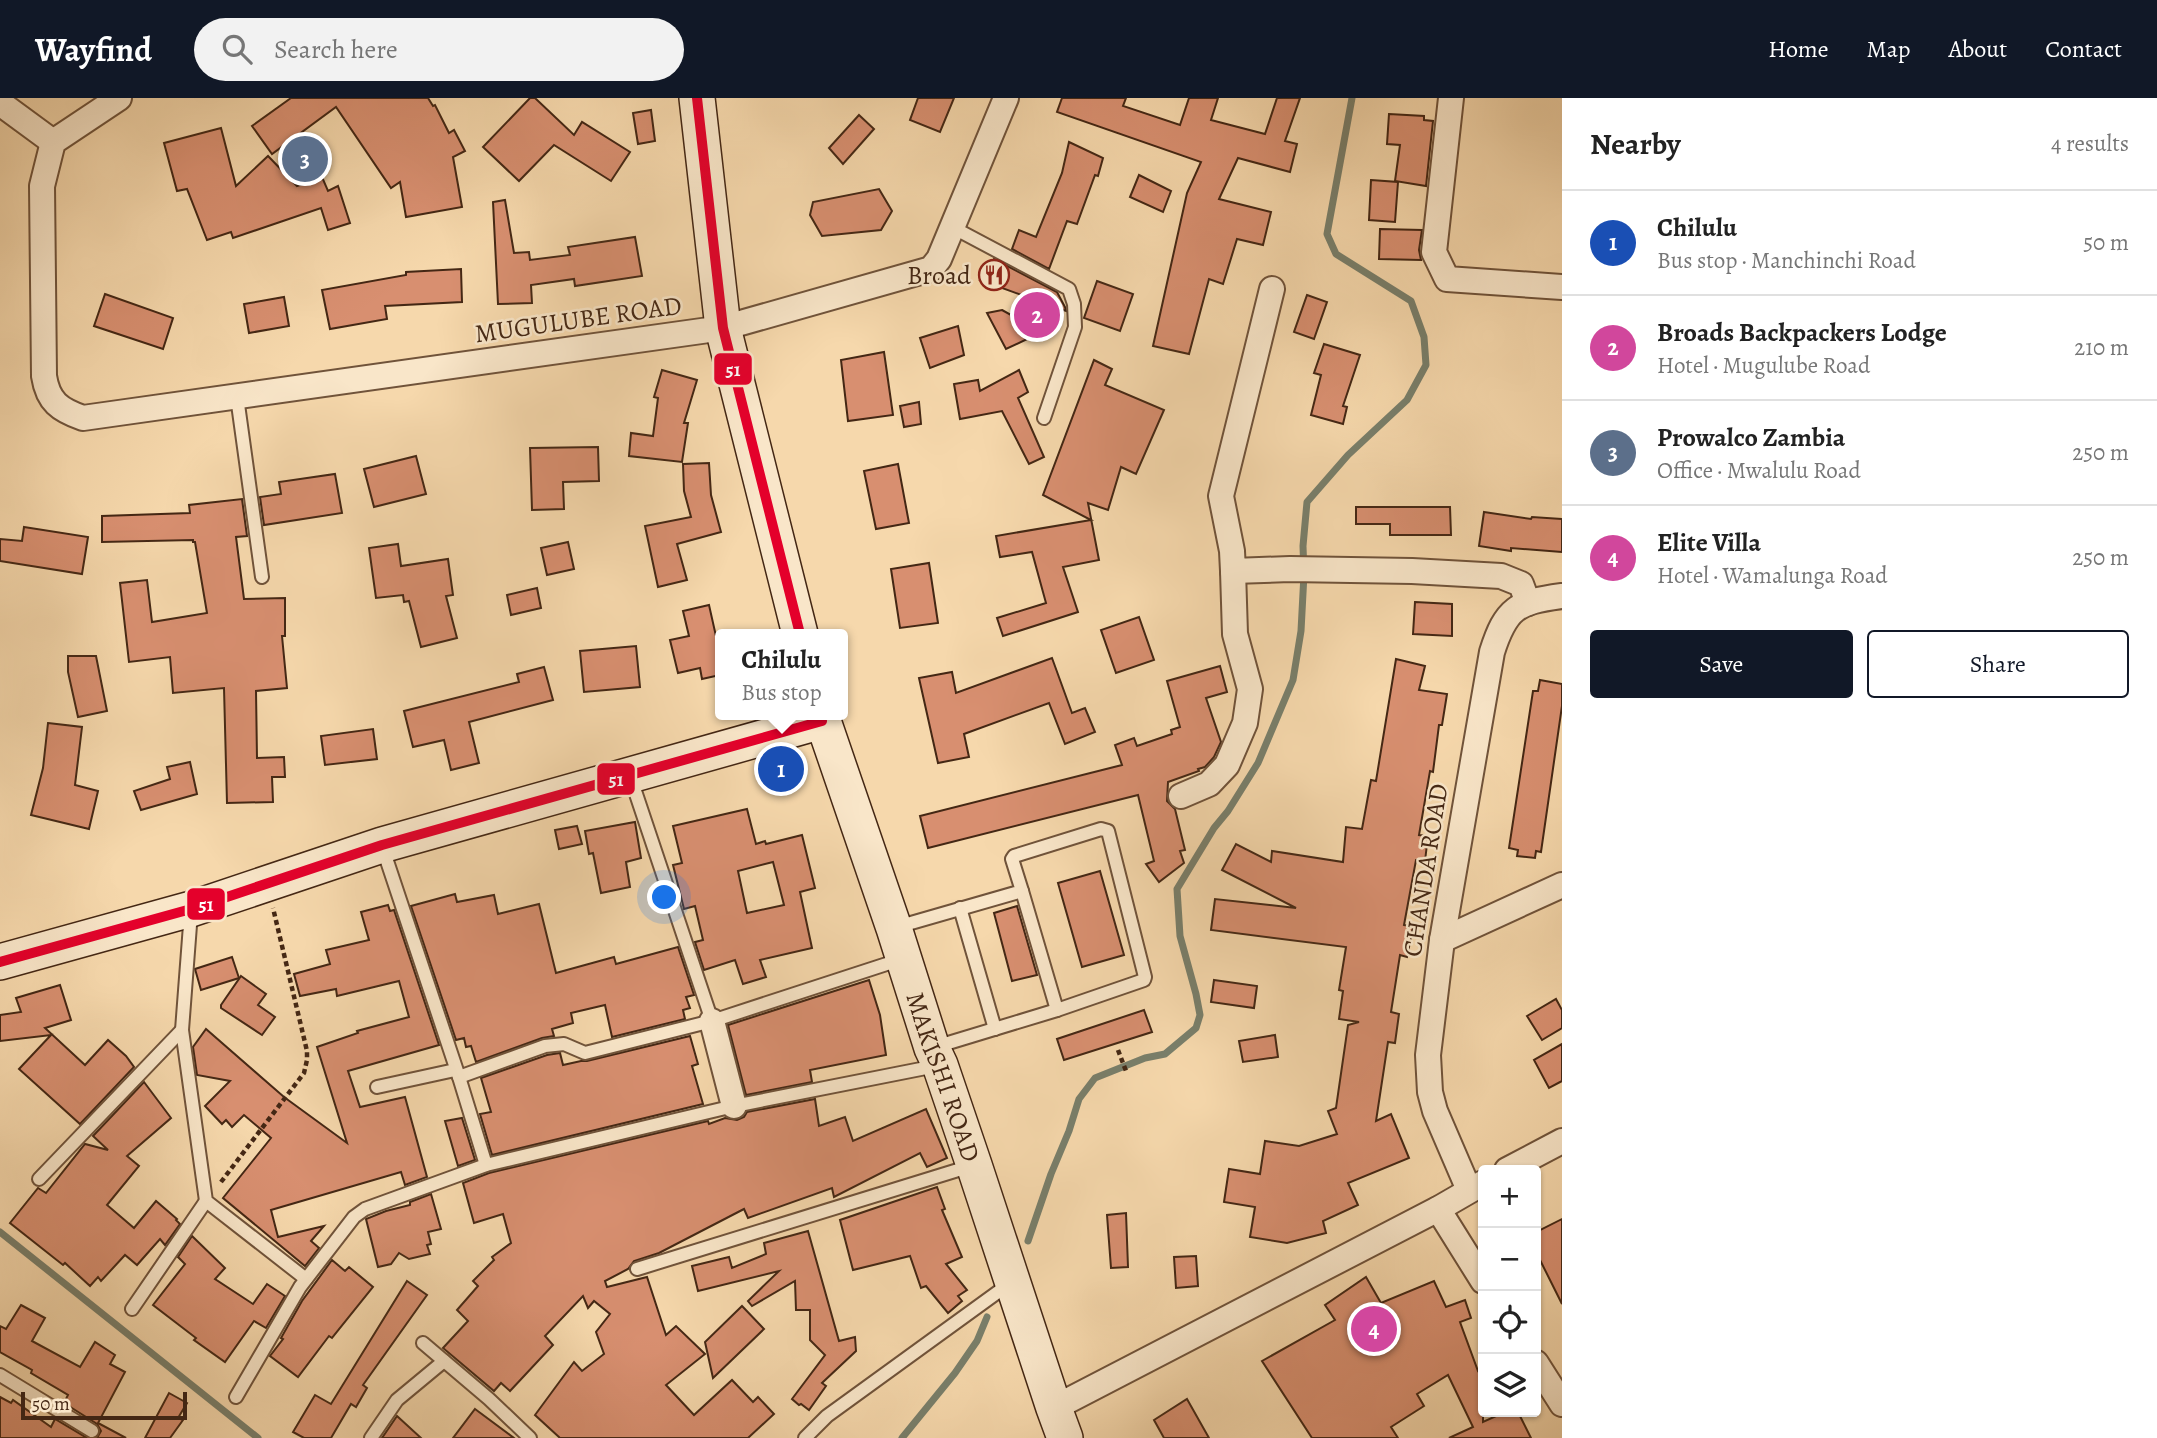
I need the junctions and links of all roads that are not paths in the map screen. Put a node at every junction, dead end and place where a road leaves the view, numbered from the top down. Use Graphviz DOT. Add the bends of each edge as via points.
graph roads {
  1 [pos="119,98"];
  2 [pos="697,98"];
  3 [pos="1006,98"];
  4 [pos="1451,98"];
  5 [pos="0,103"];
  6 [pos="53,142"];
  7 [pos="952,227"];
  8 [pos="1562,287"];
  9 [pos="1272,289"];
  10 [pos="723,328"];
  11 [pos="237,397"];
  12 [pos="1044,418"];
  13 [pos="1233,571"];
  14 [pos="262,577"];
  15 [pos="1562,596"];
  16 [pos="1528,603"];
  17 [pos="799,629"];
  18 [pos="815,720"];
  19 [pos="823,720"];
  20 [pos="629,774"];
  21 [pos="1181,796"];
  22 [pos="382,845"];
  23 [pos="1562,885"];
  24 [pos="1022,891"];
  25 [pos="960,908"];
  26 [pos="191,909"];
  27 [pos="1442,940"];
  28 [pos="899,943"];
  29 [pos="0,962"];
  30 [pos="1057,1010"];
  31 [pos="712,1021"];
  32 [pos="995,1029"];
  33 [pos="182,1030"];
  34 [pos="936,1057"];
  35 [pos="457,1074"];
  36 [pos="377,1087"];
  37 [pos="734,1106"];
  38 [pos="1562,1141"];
  39 [pos="485,1165"];
  40 [pos="974,1165"];
  41 [pos="1516,1165"];
  42 [pos="39,1179"];
  43 [pos="1476,1187"];
  44 [pos="206,1200"];
  45 [pos="1438,1209"];
  46 [pos="637,1269"];
  47 [pos="1478,1273"];
  48 [pos="306,1279"];
  49 [pos="1012,1282"];
  50 [pos="132,1309"];
  51 [pos="423,1343"];
  52 [pos="444,1361"];
  53 [pos="1541,1371"];
  54 [pos="0,1375"];
  55 [pos="236,1397"];
  56 [pos="1562,1404"];
  57 [pos="1059,1423"];
  58 [pos="92,1431"];
  59 [pos="371,1438"];
  60 [pos="530,1438"];
  61 [pos="805,1438"];
  1 -- 6 [label="street"];
  2 -- 10 [label="main road"];
  3 -- 7 [label="street, MUGULUBE ROAD"];
  4 -- 8 [label="street" via="1434,252 1447,279"];
  5 -- 6 [label="street"];
  6 -- 11 [label="street, MUGULUBE ROAD" via="42,186 46,389 60,408 83,418"];
  7 -- 10 [label="street, MUGULUBE ROAD" via="931,269"];
  7 -- 12 [label="lane" via="1069,289 1075,327"];
  9 -- 13 [label="street" via="1221,496"];
  10 -- 11 [label="street, MUGULUBE ROAD"];
  10 -- 17 [label="main road"];
  11 -- 14 [label="lane"];
  13 -- 16 [label="street" via="1501,576 1521,584"];
  13 -- 21 [label="street" via="1235,634 1250,689 1245,723 1227,765 1209,784"];
  15 -- 16 [label="street, CHANDA ROAD"];
  16 -- 27 [label="street, CHANDA ROAD" via="1504,621 1492,652"];
  18 -- 20 [label="main road"];
  19 -- 28 [label="main road, MAKISHI ROAD"];
  20 -- 22 [label="main road"];
  20 -- 31 [label="lane"];
  22 -- 26 [label="main road"];
  22 -- 35 [label="lane"];
  23 -- 27 [label="street"];
  24 -- 25 [label="lane"];
  24 -- 30 [label="lane"];
  24 -- 30 [label="lane" via="1014,856 1101,829 1108,831 1145,979"];
  25 -- 28 [label="lane"];
  25 -- 32 [label="lane"];
  26 -- 29 [label="main road"];
  26 -- 33 [label="lane"];
  27 -- 43 [label="street, CHANDA ROAD" via="1430,1034 1430,1092 1448,1145"];
  28 -- 31 [label="lane"];
  28 -- 34 [label="main road, MAKISHI ROAD"];
  30 -- 32 [label="lane"];
  31 -- 35 [label="lane" via="585,1053 564,1044 545,1046"];
  31 -- 37 [label="street"];
  32 -- 34 [label="lane"];
  33 -- 42 [label="lane"];
  33 -- 44 [label="lane"];
  34 -- 37 [label="lane"];
  34 -- 40 [label="main road, MAKISHI ROAD"];
  35 -- 36 [label="lane"];
  35 -- 39 [label="lane"];
  37 -- 39 [label="lane"];
  38 -- 41 [label="street"];
  39 -- 48 [label="lane" via="365,1209"];
  40 -- 46 [label="lane"];
  40 -- 49 [label="main road, MAKISHI ROAD"];
  43 -- 45 [label="street"];
  44 -- 48 [label="lane"];
  44 -- 50 [label="lane"];
  45 -- 47 [label="street"];
  45 -- 57 [label="street"];
  48 -- 55 [label="lane"];
  49 -- 57 [label="main road, MAKISHI ROAD"];
  49 -- 61 [label="lane" via="827,1416"];
  51 -- 52 [label="lane"];
  52 -- 59 [label="lane" via="397,1400"];
  52 -- 60 [label="lane"];
  53 -- 56 [label="street"];
  54 -- 58 [label="lane"];
}
